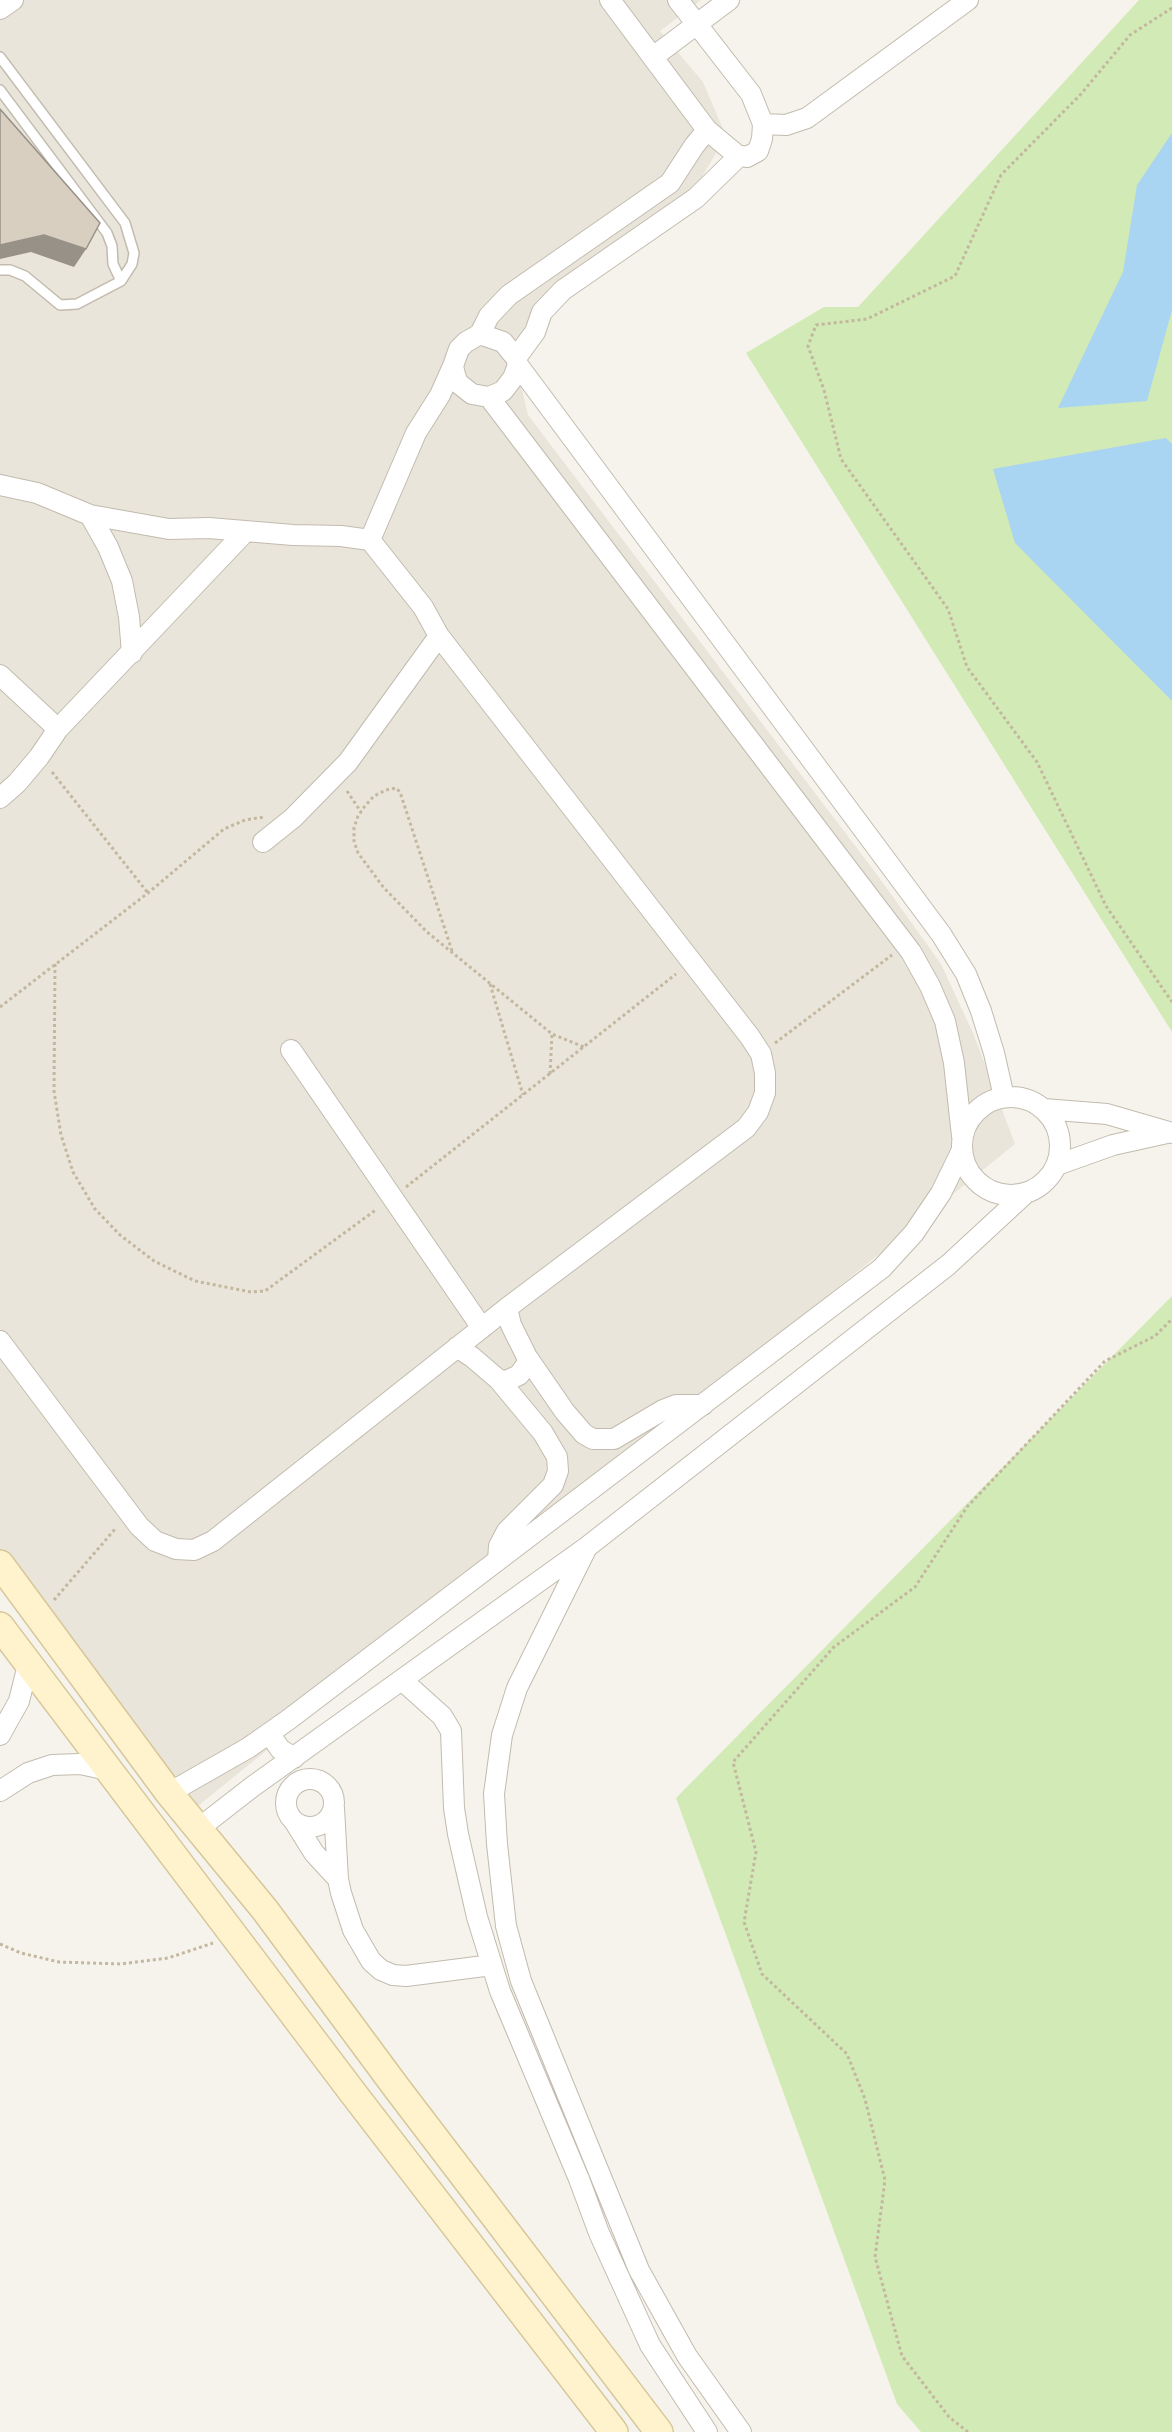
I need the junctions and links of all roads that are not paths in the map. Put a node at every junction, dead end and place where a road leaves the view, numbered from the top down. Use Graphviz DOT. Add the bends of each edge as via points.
graph roads {
  1 [pos="13,0"];
  2 [pos="678,0"];
  3 [pos="729,0"];
  4 [pos="968,0"];
  5 [pos="618,2"];
  6 [pos="0,9"];
  7 [pos="698,24"];
  8 [pos="0,57"];
  9 [pos="653,57"];
  10 [pos="0,90"];
  11 [pos="763,124"];
  12 [pos="707,130"];
  13 [pos="739,156"];
  14 [pos="0,270"];
  15 [pos="121,281"];
  16 [pos="480,334"];
  17 [pos="517,361"];
  18 [pos="453,366"];
  19 [pos="489,397"];
  20 [pos="0,485"];
  21 [pos="90,515"];
  22 [pos="246,531"];
  23 [pos="370,540"];
  24 [pos="440,636"];
  25 [pos="132,653"];
  26 [pos="0,675"];
  27 [pos="58,729"];
  28 [pos="0,798"];
  29 [pos="263,842"];
  30 [pos="291,1050"];
  31 [pos="1004,1097"];
  32 [pos="1044,1108"];
  33 [pos="1170,1133"];
  34 [pos="962,1143"];
  35 [pos="1057,1165"];
  36 [pos="1026,1193"];
  37 [pos="507,1308"];
  38 [pos="482,1328"];
  39 [pos="0,1341"];
  40 [pos="457,1347"];
  41 [pos="527,1357"];
  42 [pos="499,1380"];
  43 [pos="703,1405"];
  44 [pos="565,1412"];
  45 [pos="543,1433"];
  46 [pos="587,1547"];
  47 [pos="498,1560"];
  48 [pos="0,1564"];
  49 [pos="0,1626"];
  50 [pos="28,1665"];
  51 [pos="403,1681"];
  52 [pos="268,1733"];
  53 [pos="0,1735"];
  54 [pos="234,1757"];
  55 [pos="294,1758"];
  56 [pos="108,1770"];
  57 [pos="252,1787"];
  58 [pos="0,1791"];
  59 [pos="169,1793"];
  60 [pos="334,1808"];
  61 [pos="294,1821"];
  62 [pos="198,1829"];
  63 [pos="338,1880"];
  64 [pos="265,1910"];
  65 [pos="506,1926"];
  66 [pos="233,1933"];
  67 [pos="482,1933"];
  68 [pos="492,1965"];
  69 [pos="639,2270"];
  70 [pos="623,2285"];
  71 [pos="593,2345"];
  72 [pos="564,2365"];
  73 [pos="614,2432"];
  74 [pos="659,2432"];
  75 [pos="707,2432"];
  76 [pos="741,2432"];
  1 -- 6 [label="street"];
  2 -- 7 [label="street"];
  3 -- 7 [label="street"];
  4 -- 11 [label="street" via="807,118 786,125"];
  5 -- 9 [label="street"];
  7 -- 9 [label="street"];
  7 -- 11 [label="street" via="751,94"];
  8 -- 15 [label="lane" via="125,223 134,253"];
  9 -- 12 [label="street"];
  10 -- 15 [label="lane" via="107,234"];
  11 -- 13 [label="street" via="758,151 747,157"];
  12 -- 13 [label="street"];
  12 -- 16 [label="street" via="670,183 509,295 489,316"];
  13 -- 17 [label="street" via="696,198 563,290 542,312 536,332"];
  14 -- 15 [label="lane" via="25,276 60,305 77,304"];
  16 -- 17 [label="street" via="503,342"];
  16 -- 18 [label="street" via="459,349"];
  17 -- 19 [label="street" via="509,385"];
  17 -- 31 [label="street" via="941,933 966,974 981,1011"];
  18 -- 19 [label="street" via="464,389"];
  18 -- 23 [label="street" via="416,433"];
  19 -- 34 [label="street" via="906,945 945,1022 954,1063"];
  20 -- 21 [label="street" via="37,493"];
  21 -- 22 [label="street" via="169,529"];
  21 -- 25 [label="street" via="122,581"];
  22 -- 23 [label="street"];
  22 -- 25 [label="street"];
  23 -- 24 [label="street" via="423,607"];
  24 -- 29 [label="street" via="348,762"];
  24 -- 37 [label="street" via="750,1037 765,1073 765,1093 746,1128"];
  25 -- 27 [label="street"];
  26 -- 27 [label="street"];
  27 -- 28 [label="street" via="39,757"];
  30 -- 38 [label="street"];
  31 -- 32 [label="street" via="1025,1098"];
  31 -- 34 [label="street" via="977,1110 968,1122"];
  32 -- 33 [label="street" via="1107,1114"];
  32 -- 35 [label="street" via="1059,1134"];
  33 -- 35 [label="street" via="1113,1145"];
  34 -- 36 [label="street" via="965,1165 983,1187 1012,1196"];
  34 -- 43 [label="street" via="934,1203 914,1233 882,1268"];
  35 -- 36 [label="street" via="1045,1182"];
  36 -- 46 [label="street" via="948,1265"];
  37 -- 38 [label="street"];
  37 -- 41 [label="street"];
  38 -- 40 [label="street"];
  39 -- 40 [label="street" via="139,1526 155,1541 176,1549 194,1550 213,1541"];
  40 -- 42 [label="street"];
  41 -- 42 [label="street" via="519,1376"];
  41 -- 44 [label="street"];
  42 -- 45 [label="street"];
  43 -- 44 [label="street" via="676,1405 624,1435 604,1441 584,1434"];
  43 -- 47 [label="street"];
  44 -- 45 [label="street" via="549,1417"];
  45 -- 47 [label="street" via="557,1457 558,1471 553,1485 507,1531 499,1546"];
  46 -- 51 [label="street"];
  46 -- 65 [label="street" via="517,1688 502,1735 494,1794"];
  47 -- 52 [label="street"];
  48 -- 59 [label="street"];
  49 -- 50 [label="street"];
  50 -- 53 [label="street" via="19,1701"];
  50 -- 56 [label="street"];
  51 -- 55 [label="street"];
  51 -- 67 [label="street" via="442,1716 451,1731 458,1834"];
  52 -- 54 [label="street"];
  52 -- 55 [label="street" via="280,1749"];
  54 -- 57 [label="street" via="253,1766 256,1773"];
  54 -- 59 [label="street"];
  55 -- 57 [label="street"];
  56 -- 58 [label="street" via="80,1764 52,1765 28,1773"];
  56 -- 66 [label="street"];
  57 -- 62 [label="street"];
  59 -- 62 [label="street"];
  60 -- 61 [label="street" via="318,1826 306,1827"];
  60 -- 61 [label="street" via="330,1789 322,1782 303,1780 288,1793 288,1813"];
  60 -- 63 [label="street"];
  61 -- 63 [label="street" via="314,1853"];
  62 -- 64 [label="street"];
  63 -- 68 [label="street" via="353,1930 363,1950 381,1970 405,1976"];
  64 -- 66 [label="street"];
  64 -- 71 [label="street"];
  65 -- 67 [label="street"];
  65 -- 69 [label="street" via="521,1981"];
  66 -- 72 [label="street"];
  67 -- 68 [label="street"];
  68 -- 70 [label="street"];
  69 -- 70 [label="street"];
  69 -- 76 [label="street" via="687,2356"];
  70 -- 75 [label="street" via="650,2345"];
  71 -- 72 [label="street"];
  71 -- 74 [label="street"];
  72 -- 73 [label="street"];
}
